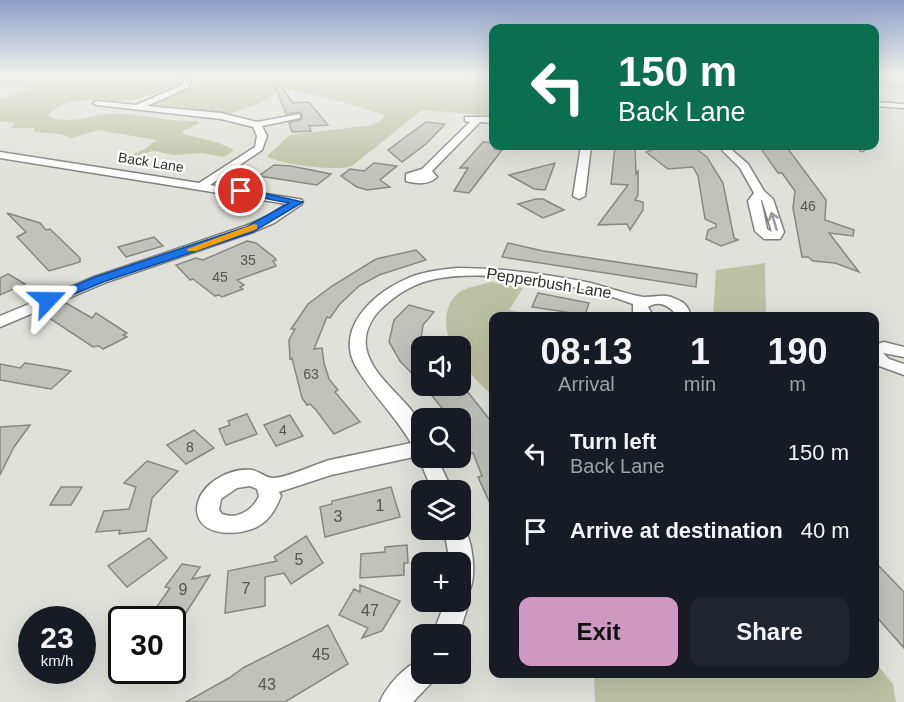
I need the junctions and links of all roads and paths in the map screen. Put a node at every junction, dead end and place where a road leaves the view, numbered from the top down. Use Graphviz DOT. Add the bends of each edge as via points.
graph roads {
  1 [pos="144,107"];
  2 [pos="297,116"];
  3 [pos="489,120"];
  4 [pos="257,125"];
  5 [pos="585,150"];
  6 [pos="726,150"];
  7 [pos="0,154"];
  8 [pos="425,172"];
  9 [pos="203,185"];
  10 [pos="760,193"];
  11 [pos="579,196"];
  12 [pos="644,309"];
  13 [pos="681,312"];
  14 [pos="0,322"];
  15 [pos="879,349"];
  16 [pos="904,352"];
  17 [pos="879,359"];
  18 [pos="904,370"];
  19 [pos="411,429"];
  20 [pos="411,450"];
  21 [pos="267,488"];
  22 [pos="411,684"];
  23 [pos="394,702"];
  1 -- 4 [label="street"];
  2 -- 4 [label="street"];
  3 -- 8 [label="street" via="472,119"];
  4 -- 9 [label="street" via="262,136 259,148"];
  5 -- 11 [label="street"];
  6 -- 10 [label="street" via="744,166"];
  7 -- 9 [label="street, Back Lane"];
  9 -- 14 [label="street, Back Lane" via="298,202 249,229 99,280"];
  12 -- 13 [label="street, Pepperbush Lane" via="653,299 672,302"];
  12 -- 19 [label="street, Pepperbush Lane" via="601,289 485,272 434,276 387,295 362,324 358,348 368,371"];
  15 -- 16 [label="street"];
  17 -- 18 [label="street"];
  20 -- 21 [label="street" via="330,468"];
  22 -- 23 [label="street"];
}
